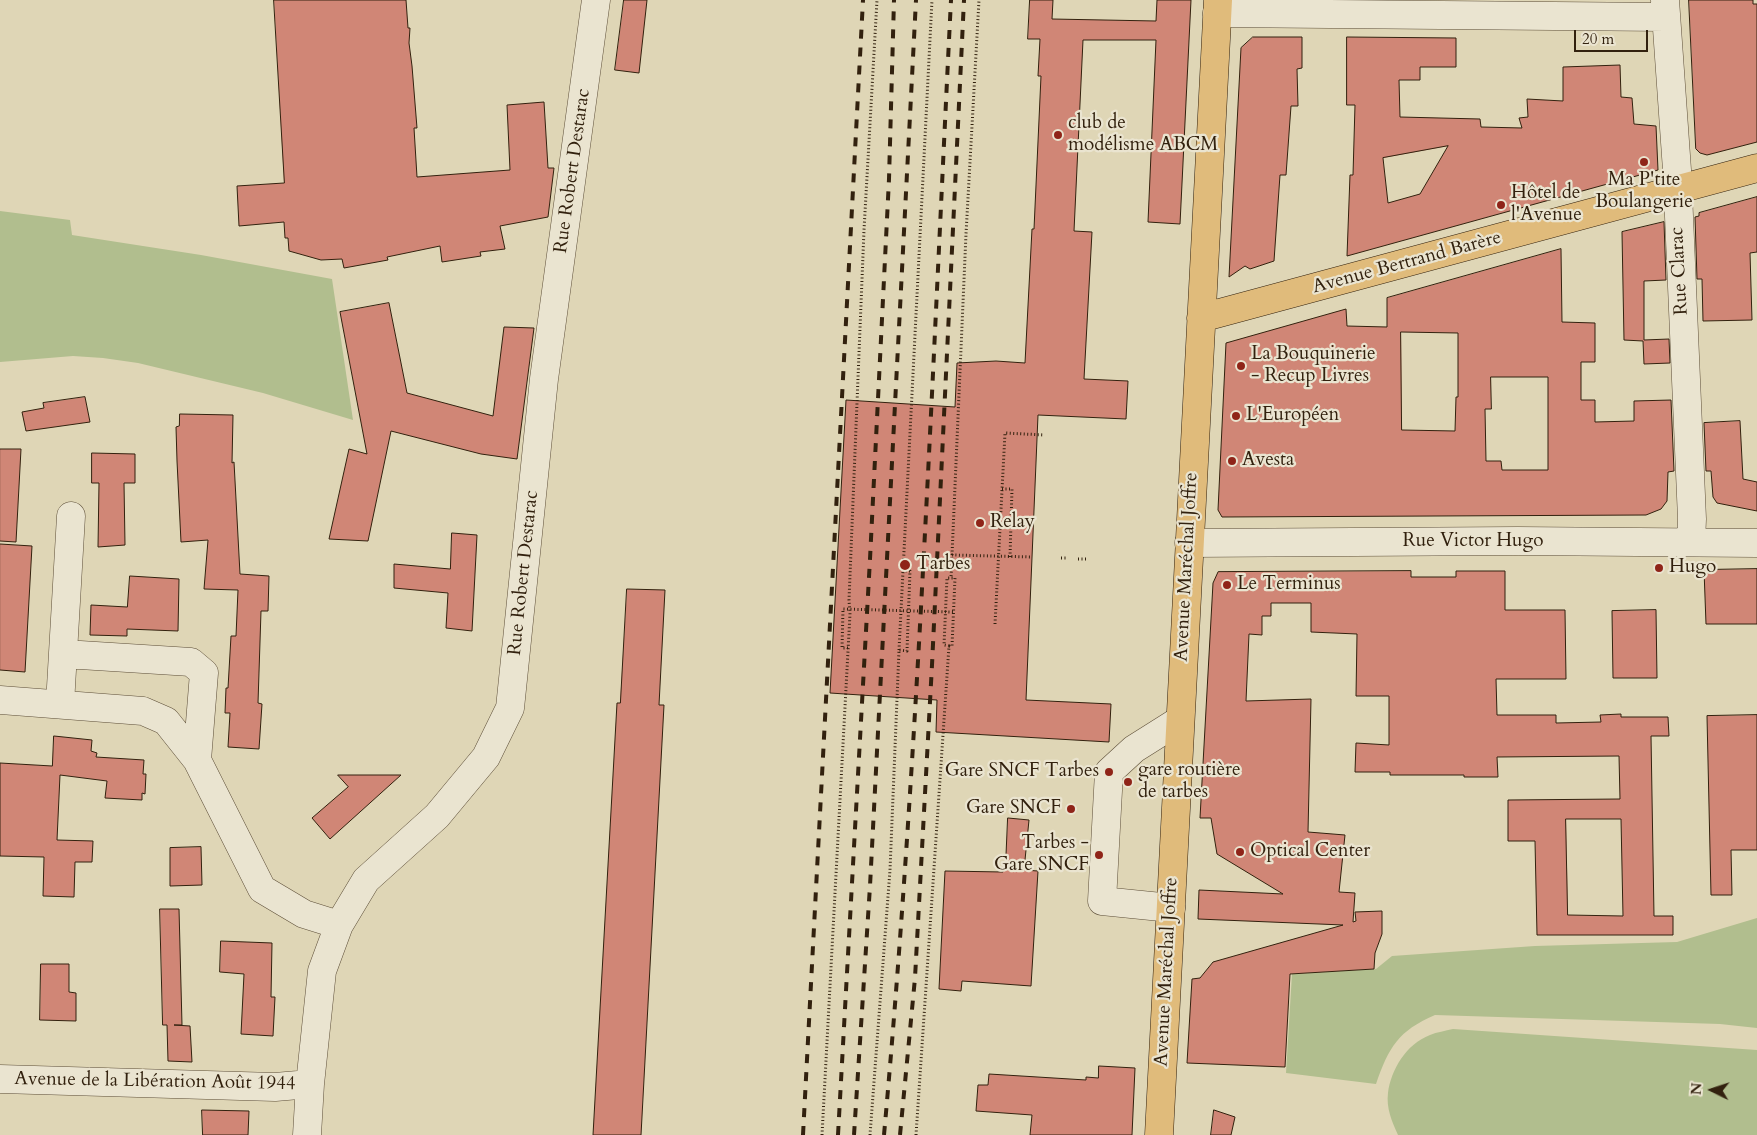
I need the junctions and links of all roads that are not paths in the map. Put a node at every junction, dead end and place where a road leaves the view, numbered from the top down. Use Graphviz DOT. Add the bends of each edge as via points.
graph roads {
  1 [pos="596,0"];
  2 [pos="1217,6"];
  3 [pos="1665,8"];
  4 [pos="1757,168"];
  5 [pos="1677,191"];
  6 [pos="1200,318"];
  7 [pos="71,516"];
  8 [pos="1691,542"];
  9 [pos="1189,543"];
  10 [pos="1757,543"];
  11 [pos="64,654"];
  12 [pos="0,700"];
  13 [pos="60,704"];
  14 [pos="1180,720"];
  15 [pos="197,760"];
  16 [pos="1171,908"];
  17 [pos="339,925"];
  18 [pos="0,1079"];
  19 [pos="310,1084"];
  20 [pos="306,1135"];
  21 [pos="1159,1135"];
  1 -- 17 [label="street, Rue Robert Destarac" via="544,379 510,708 486,757 437,816 366,880"];
  2 -- 3 [label="street"];
  2 -- 6 [label="main road, Avenue Maréchal Joffre"];
  3 -- 5 [label="street, Rue Clarac"];
  4 -- 5 [label="main road, Avenue Bertrand Barère"];
  5 -- 6 [label="main road, Avenue Bertrand Barère"];
  5 -- 8 [label="street, Rue Clarac"];
  6 -- 9 [label="main road, Avenue Maréchal Joffre"];
  7 -- 11 [label="street"];
  8 -- 9 [label="street, Rue Victor Hugo"];
  8 -- 10 [label="street, Rue Victor Hugo"];
  9 -- 14 [label="main road, Avenue Maréchal Joffre"];
  11 -- 13 [label="street"];
  11 -- 15 [label="street" via="191,662 204,673"];
  12 -- 13 [label="street"];
  13 -- 15 [label="street" via="143,711 166,721"];
  14 -- 16 [label="main road, Avenue Maréchal Joffre"];
  14 -- 16 [label="street" via="1134,749 1109,772 1102,901"];
  15 -- 17 [label="street" via="262,890 304,914"];
  16 -- 21 [label="main road, Avenue Maréchal Joffre"];
  17 -- 19 [label="street, Rue Robert Destarac" via="322,971"];
  18 -- 19 [label="street, Avenue de la Libération Août 1944" via="275,1087"];
  19 -- 20 [label="street, Rue Robert Destarac"];
}
